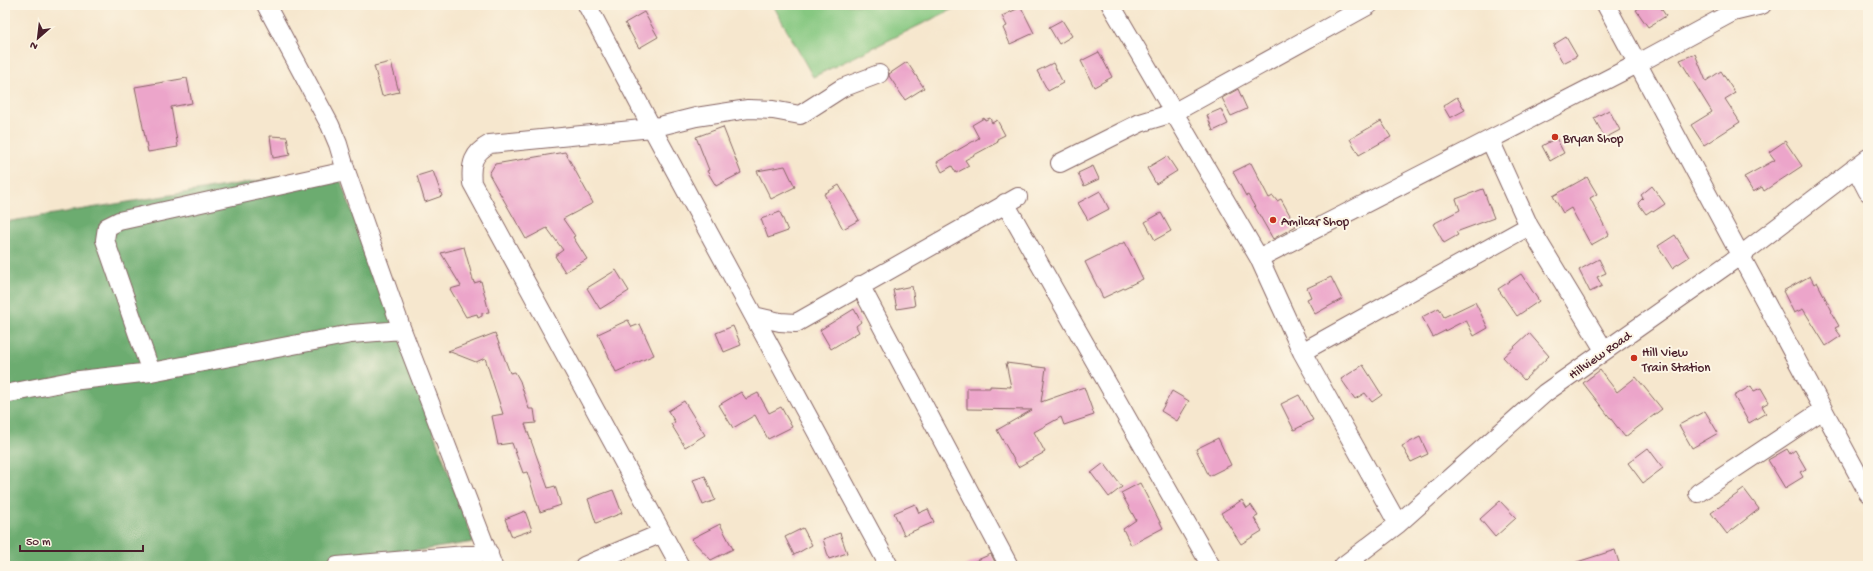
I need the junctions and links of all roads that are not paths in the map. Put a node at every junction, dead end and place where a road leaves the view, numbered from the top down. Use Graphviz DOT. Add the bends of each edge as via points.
graph roads {
  1 [pos="266,5"];
  2 [pos="587,5"];
  3 [pos="1111,5"];
  4 [pos="1369,5"];
  5 [pos="1606,5"];
  6 [pos="1762,5"];
  7 [pos="1637,64"];
  8 [pos="879,74"];
  9 [pos="1173,113"];
  10 [pos="652,128"];
  11 [pos="1490,140"];
  12 [pos="1862,162"];
  13 [pos="1060,163"];
  14 [pos="346,171"];
  15 [pos="1868,192"];
  16 [pos="1529,226"];
  17 [pos="1741,255"];
  18 [pos="1259,258"];
  19 [pos="860,285"];
  20 [pos="754,316"];
  21 [pos="402,330"];
  22 [pos="1604,350"];
  23 [pos="1302,352"];
  24 [pos="151,372"];
  25 [pos="5,394"];
  26 [pos="1823,410"];
  27 [pos="1698,493"];
  28 [pos="1868,493"];
  29 [pos="1398,524"];
  30 [pos="662,533"];
  31 [pos="491,560"];
  32 [pos="1353,563"];
  33 [pos="337,566"];
  34 [pos="584,566"];
  35 [pos="680,566"];
  36 [pos="889,566"];
  37 [pos="1009,566"];
  38 [pos="1211,566"];
  1 -- 14 [label="street" via="330,125"];
  2 -- 10 [label="street"];
  3 -- 9 [label="street"];
  4 -- 9 [label="street"];
  5 -- 7 [label="street"];
  6 -- 7 [label="street" via="1733,12"];
  7 -- 11 [label="street"];
  7 -- 17 [label="street"];
  8 -- 10 [label="street" via="842,88 800,115 748,109 696,117"];
  9 -- 13 [label="street" via="1140,123"];
  9 -- 18 [label="street"];
  10 -- 20 [label="street"];
  10 -- 30 [label="street" via="490,144 479,150 470,172 472,183"];
  11 -- 16 [label="street"];
  11 -- 18 [label="street"];
  12 -- 15 [label="street"];
  12 -- 17 [label="street, Hillview Road"];
  14 -- 21 [label="street"];
  14 -- 24 [label="street" via="119,221 107,228 105,240"];
  16 -- 22 [label="street"];
  16 -- 23 [label="street"];
  17 -- 22 [label="street, Hillview Road"];
  17 -- 26 [label="street"];
  18 -- 23 [label="street"];
  19 -- 20 [label="street" via="796,323"];
  19 -- 37 [label="street"];
  19 -- 38 [label="street" via="1012,200"];
  20 -- 36 [label="street"];
  21 -- 24 [label="street" via="351,334"];
  21 -- 31 [label="street"];
  22 -- 29 [label="street, Hillview Road" via="1545,393"];
  23 -- 29 [label="street"];
  24 -- 25 [label="street" via="71,381"];
  26 -- 27 [label="street"];
  26 -- 28 [label="street"];
  29 -- 32 [label="street, Hillview Road"];
  30 -- 34 [label="street"];
  30 -- 35 [label="street"];
  31 -- 33 [label="street"];
}
